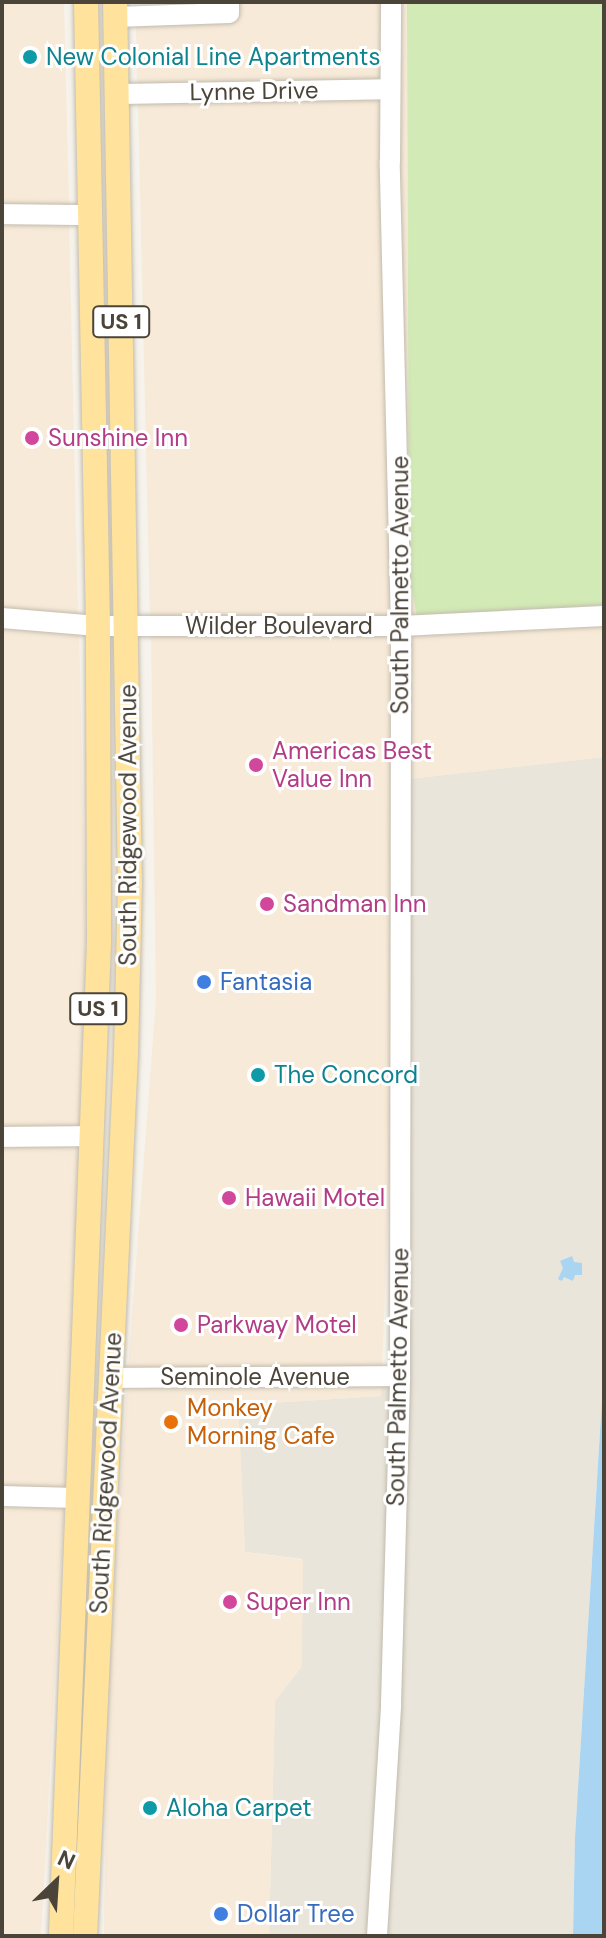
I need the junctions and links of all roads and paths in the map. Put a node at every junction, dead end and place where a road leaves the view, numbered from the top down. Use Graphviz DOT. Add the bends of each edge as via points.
graph roads {
  1 [pos="86,2"];
  2 [pos="229,2"];
  3 [pos="391,2"];
  4 [pos="115,10"];
  5 [pos="390,89"];
  6 [pos="117,94"];
  7 [pos="2,214"];
  8 [pos="90,215"];
  9 [pos="604,616"];
  10 [pos="2,618"];
  11 [pos="98,626"];
  12 [pos="127,626"];
  13 [pos="401,626"];
  14 [pos="93,1136"];
  15 [pos="2,1137"];
  16 [pos="119,1199"];
  17 [pos="400,1376"];
  18 [pos="111,1378"];
  19 [pos="2,1496"];
  20 [pos="75,1508"];
  21 [pos="101,1580"];
  22 [pos="61,1936"];
  23 [pos="85,1936"];
  24 [pos="377,1936"];
  1 -- 8 [label="main road, South Ridgewood Avenue / US 1"];
  2 -- 4 [label="street" via="229,13"];
  3 -- 5 [label="street, South Palmetto Avenue"];
  4 -- 6 [label="main road, South Ridgewood Avenue / US 1"];
  5 -- 6 [label="street, Lynne Drive"];
  5 -- 13 [label="street, South Palmetto Avenue"];
  6 -- 12 [label="main road, South Ridgewood Avenue / US 1"];
  7 -- 8 [label="street"];
  8 -- 11 [label="main road, South Ridgewood Avenue / US 1"];
  9 -- 13 [label="street, Wilder Boulevard"];
  10 -- 11 [label="street, Wilder Boulevard"];
  11 -- 12 [label="street, Wilder Boulevard"];
  11 -- 14 [label="main road, South Ridgewood Avenue / US 1" via="100,868"];
  12 -- 13 [label="street, Wilder Boulevard"];
  12 -- 16 [label="main road, South Ridgewood Avenue / US 1" via="130,885"];
  13 -- 17 [label="street, South Palmetto Avenue"];
  14 -- 15 [label="street"];
  14 -- 16 [label="main road" via="107,1153"];
  14 -- 20 [label="main road, South Ridgewood Avenue / US 1"];
  16 -- 18 [label="main road, South Ridgewood Avenue / US 1"];
  17 -- 18 [label="street, Seminole Avenue"];
  17 -- 24 [label="street, South Palmetto Avenue" via="391,1704"];
  18 -- 21 [label="main road, South Ridgewood Avenue / US 1"];
  19 -- 20 [label="street"];
  20 -- 21 [label="main road" via="89,1568"];
  20 -- 22 [label="main road, South Ridgewood Avenue / US 1"];
  21 -- 23 [label="main road, South Ridgewood Avenue / US 1"];
}
